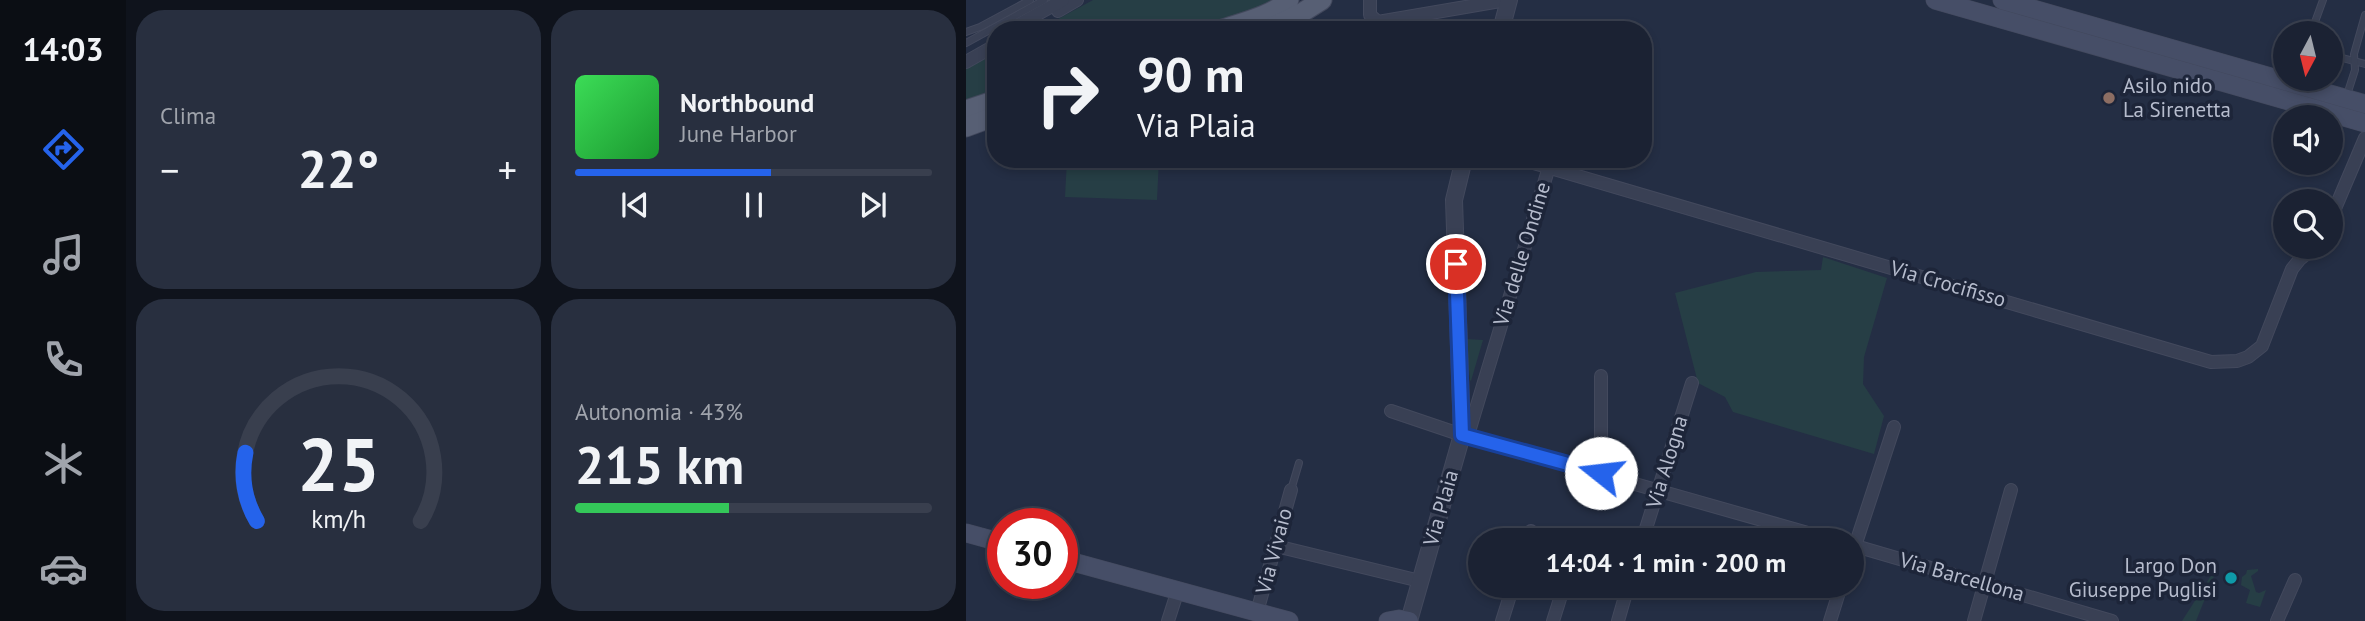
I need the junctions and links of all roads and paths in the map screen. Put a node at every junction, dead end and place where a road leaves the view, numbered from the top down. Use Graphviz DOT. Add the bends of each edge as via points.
graph roads {
  1 [pos="1030,0"];
  2 [pos="1044,0"];
  3 [pos="1063,0"];
  4 [pos="1077,0"];
  5 [pos="1289,0"];
  6 [pos="1322,0"];
  7 [pos="1370,0"];
  8 [pos="1507,0"];
  9 [pos="1935,0"];
  10 [pos="2002,0"];
  11 [pos="2323,0"];
  12 [pos="1971,5"];
  13 [pos="2365,15"];
  14 [pos="991,21"];
  15 [pos="1006,21"];
  16 [pos="1025,21"];
  17 [pos="1040,21"];
  18 [pos="1248,21"];
  19 [pos="1284,21"];
  20 [pos="1377,21"];
  21 [pos="1384,21"];
  22 [pos="1503,21"];
  23 [pos="2315,21"];
  24 [pos="987,23"];
  25 [pos="2053,24"];
  26 [pos="987,31"];
  27 [pos="966,32"];
  28 [pos="987,42"];
  29 [pos="966,43"];
  30 [pos="987,50"];
  31 [pos="966,54"];
  32 [pos="2343,58"];
  33 [pos="2355,61"];
  34 [pos="966,62"];
  35 [pos="2365,64"];
  36 [pos="2228,74"];
  37 [pos="2273,78"];
  38 [pos="2322,91"];
  39 [pos="2346,99"];
  40 [pos="987,103"];
  41 [pos="2365,104"];
  42 [pos="2311,105"];
  43 [pos="2343,108"];
  44 [pos="966,110"];
  45 [pos="2343,117"];
  46 [pos="987,119"];
  47 [pos="2365,124"];
  48 [pos="966,127"];
  49 [pos="2365,138"];
  50 [pos="1462,168"];
  51 [pos="1468,168"];
  52 [pos="1549,168"];
  53 [pos="1552,168"];
  54 [pos="1457,186"];
  55 [pos="2343,190"];
  56 [pos="2300,259"];
  57 [pos="1601,376"];
  58 [pos="1692,383"];
  59 [pos="1460,384"];
  60 [pos="1481,389"];
  61 [pos="1391,411"];
  62 [pos="1894,427"];
  63 [pos="1465,435"];
  64 [pos="1299,464"];
  65 [pos="1601,473"];
  66 [pos="1292,489"];
  67 [pos="1658,490"];
  68 [pos="2011,490"];
  69 [pos="1646,528"];
  70 [pos="1791,528"];
  71 [pos="1860,528"];
  72 [pos="966,533"];
  73 [pos="987,539"];
  74 [pos="1276,546"];
  75 [pos="1864,552"];
  76 [pos="1078,563"];
  77 [pos="2295,580"];
  78 [pos="1420,581"];
  79 [pos="1985,584"];
  80 [pos="1178,590"];
  81 [pos="1509,598"];
  82 [pos="1560,598"];
  83 [pos="1625,598"];
  84 [pos="1837,598"];
  85 [pos="1258,612"];
  86 [pos="1410,616"];
  87 [pos="1168,621"];
  88 [pos="1289,621"];
  89 [pos="1388,621"];
  90 [pos="1502,621"];
  91 [pos="1553,621"];
  92 [pos="1618,621"];
  93 [pos="1830,621"];
  94 [pos="1974,621"];
  95 [pos="2112,621"];
  96 [pos="2277,621"];
  1 -- 14 [label="lane"];
  2 -- 15 [label="lane"];
  3 -- 16 [label="street"];
  4 -- 17 [label="street"];
  5 -- 18 [label="main road"];
  6 -- 19 [label="main road"];
  7 -- 20 [label="street" via="1370,15"];
  8 -- 21 [label="street"];
  8 -- 22 [label="street"];
  9 -- 12 [label="main road"];
  10 -- 25 [label="main road"];
  11 -- 23 [label="lane"];
  12 -- 25 [label="main road"];
  13 -- 33 [label="lane"];
  24 -- 27 [label="lane"];
  25 -- 36 [label="main road"];
  26 -- 29 [label="lane"];
  28 -- 31 [label="street"];
  30 -- 34 [label="street"];
  32 -- 33 [label="lane"];
  33 -- 35 [label="lane"];
  33 -- 39 [label="lane"];
  36 -- 37 [label="main road"];
  36 -- 42 [label="main road"];
  38 -- 39 [label="main road"];
  39 -- 41 [label="main road"];
  39 -- 43 [label="lane"];
  40 -- 44 [label="main road"];
  45 -- 47 [label="main road"];
  46 -- 48 [label="main road"];
  49 -- 55 [label="street"];
  50 -- 54 [label="street, Via Plaia"];
  51 -- 54 [label="street"];
  52 -- 60 [label="street, Via delle Ondine"];
  53 -- 56 [label="street, Via Crocifisso" via="2211,362 2237,361 2262,346"];
  54 -- 59 [label="street, Via Plaia"];
  57 -- 65 [label="street"];
  58 -- 67 [label="street, Via Alogna"];
  59 -- 60 [label="street" via="1471,394"];
  59 -- 63 [label="street, Via Plaia"];
  60 -- 63 [label="street, Via delle Ondine"];
  61 -- 63 [label="street"];
  62 -- 71 [label="street"];
  63 -- 65 [label="street"];
  63 -- 78 [label="street, Via Plaia"];
  64 -- 66 [label="lane"];
  65 -- 67 [label="street"];
  66 -- 74 [label="street, Via Vivaio"];
  67 -- 69 [label="street, Via Alogna"];
  67 -- 70 [label="street"];
  68 -- 79 [label="street"];
  72 -- 73 [label="main road"];
  74 -- 78 [label="street"];
  74 -- 85 [label="street, Via Vivaio"];
  75 -- 79 [label="street, Via Barcellona"];
  76 -- 80 [label="main road"];
  77 -- 96 [label="street"];
  78 -- 86 [label="street, Via Plaia"];
  79 -- 94 [label="street"];
  79 -- 95 [label="street, Via Barcellona"];
  80 -- 85 [label="main road"];
  80 -- 87 [label="street"];
  81 -- 90 [label="street"];
  82 -- 91 [label="street"];
  83 -- 92 [label="street"];
  84 -- 93 [label="street"];
  85 -- 88 [label="main road"];
  86 -- 89 [label="main road"];
}
